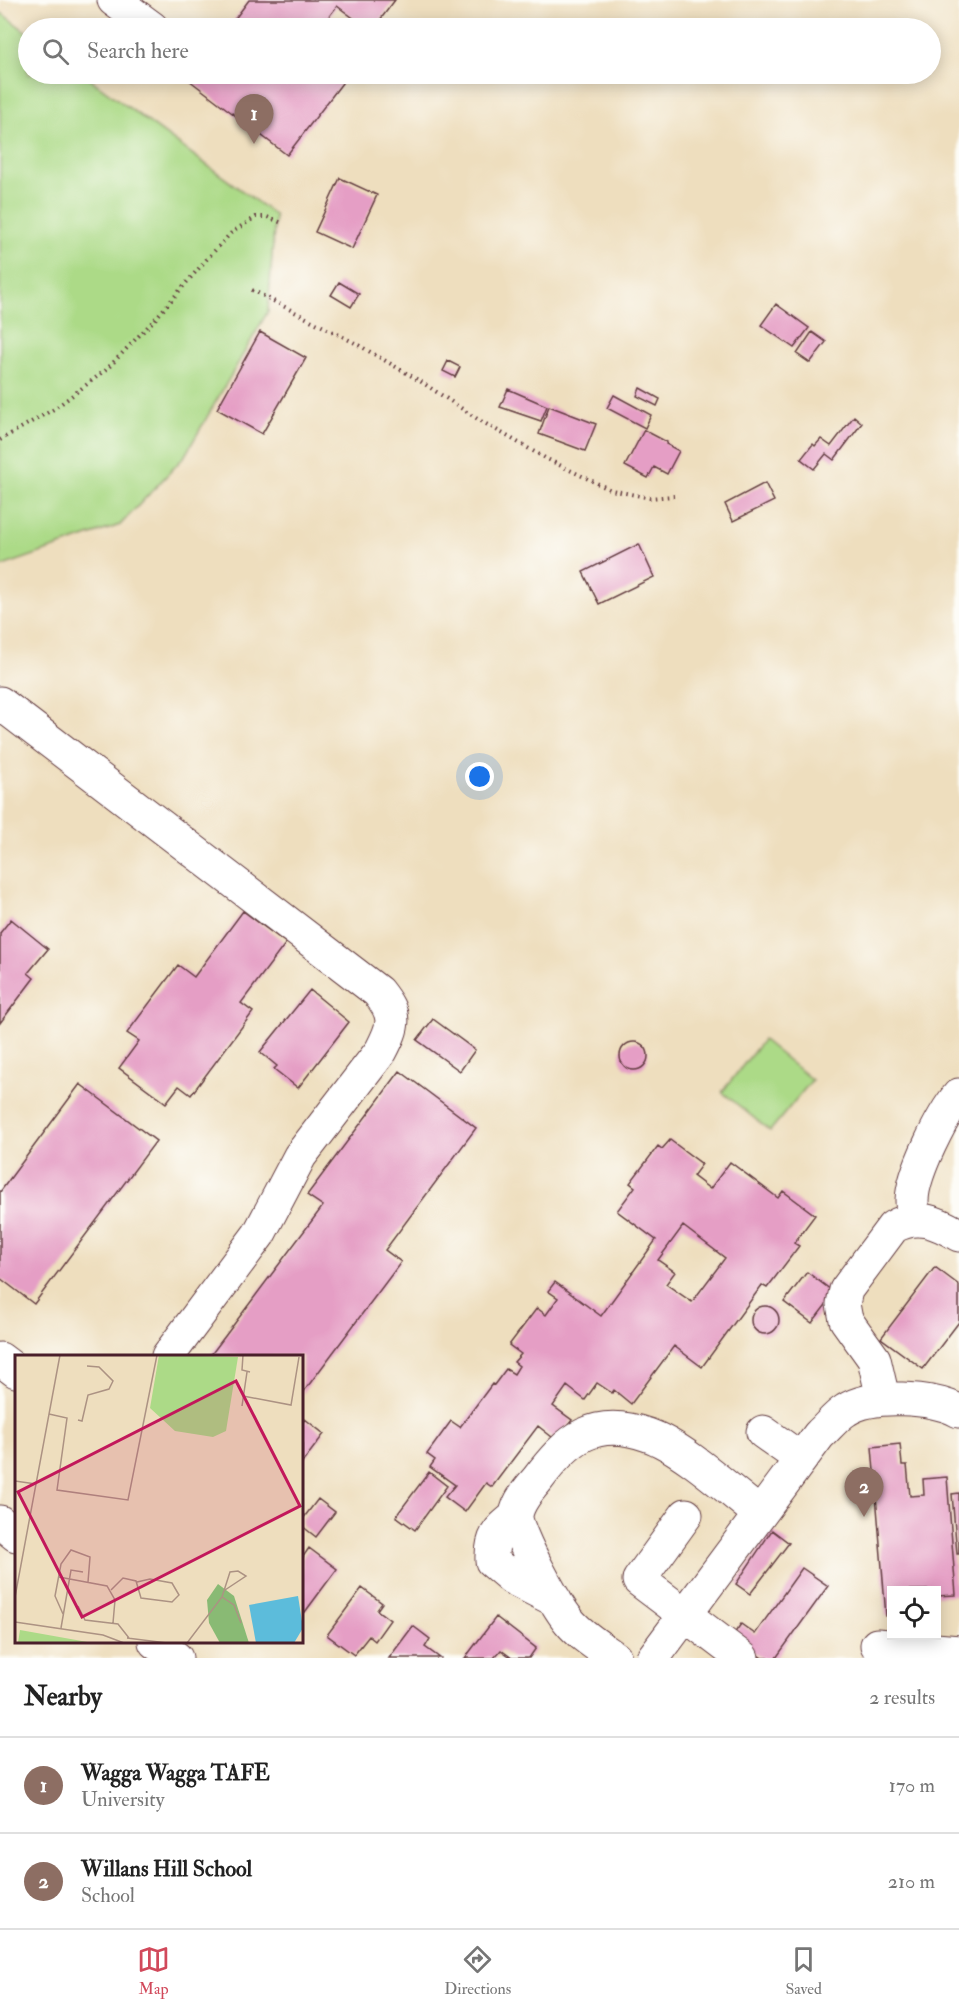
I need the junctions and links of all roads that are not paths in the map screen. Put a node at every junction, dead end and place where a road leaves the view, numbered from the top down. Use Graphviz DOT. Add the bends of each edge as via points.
graph roads {
  1 [pos="118,1"];
  2 [pos="139,18"];
  3 [pos="0,703"];
  4 [pos="959,1095"];
  5 [pos="914,1218"];
  6 [pos="959,1235"];
  7 [pos="169,1355"];
  8 [pos="0,1359"];
  9 [pos="15,1370"];
  10 [pos="884,1398"];
  11 [pos="959,1410"];
  12 [pos="763,1432"];
  13 [pos="801,1459"];
  14 [pos="760,1514"];
  15 [pos="686,1515"];
  16 [pos="685,1615"];
  17 [pos="157,1643"];
  18 [pos="878,1645"];
  19 [pos="959,1652"];
  20 [pos="176,1658"];
  21 [pos="615,1658"];
  22 [pos="653,1658"];
  23 [pos="742,1658"];
  1 -- 2 [label="street"];
  3 -- 7 [label="street" via="378,992 390,1006 391,1027 381,1051 300,1156 259,1234"];
  4 -- 5 [label="street" via="922,1164 912,1200"];
  5 -- 6 [label="street" via="926,1219"];
  5 -- 10 [label="street" via="893,1227 846,1290 843,1304 846,1320 874,1359"];
  8 -- 9 [label="street"];
  10 -- 11 [label="street"];
  10 -- 13 [label="street" via="847,1409 819,1435"];
  12 -- 13 [label="street"];
  13 -- 14 [label="street"];
  14 -- 16 [label="street"];
  14 -- 21 [label="street" via="670,1446 649,1435 618,1428 595,1430 573,1440 551,1460 524,1496 516,1516 499,1530 491,1544 492,1561 512,1578 555,1600 569,1622"];
  15 -- 16 [label="street" via="639,1580"];
  16 -- 22 [label="street"];
  16 -- 23 [label="street"];
  17 -- 20 [label="street"];
  18 -- 19 [label="street"];
}
